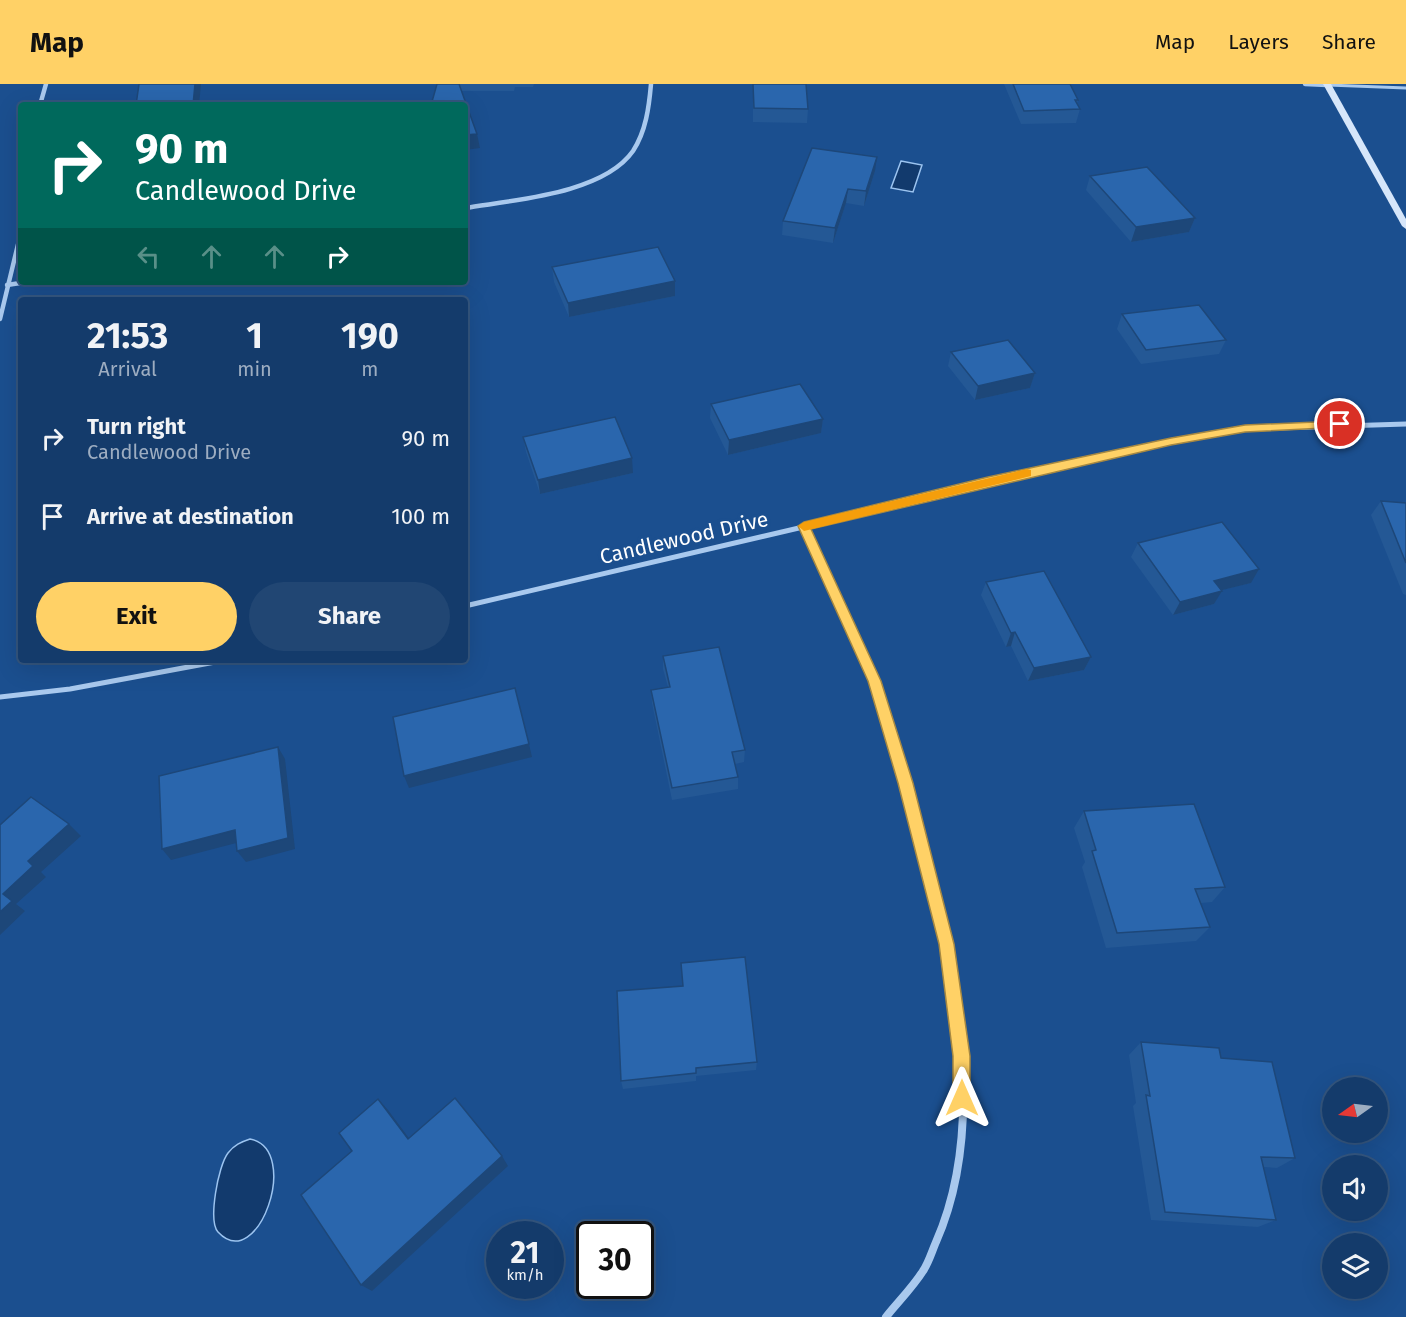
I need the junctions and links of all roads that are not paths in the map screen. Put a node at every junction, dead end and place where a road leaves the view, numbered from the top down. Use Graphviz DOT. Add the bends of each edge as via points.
graph roads {
  1 [pos="46,84"];
  2 [pos="651,84"];
  3 [pos="1305,84"];
  4 [pos="1327,84"];
  5 [pos="1406,88"];
  6 [pos="41,102"];
  7 [pos="468,207"];
  8 [pos="1406,226"];
  9 [pos="18,243"];
  10 [pos="18,283"];
  11 [pos="7,285"];
  12 [pos="0,319"];
  13 [pos="1406,424"];
  14 [pos="804,526"];
  15 [pos="468,605"];
  16 [pos="210,663"];
  17 [pos="0,697"];
  18 [pos="886,1317"];
  1 -- 6 [label="street"];
  2 -- 7 [label="street" via="649,110 640,137 627,158 615,168 563,190"];
  3 -- 4 [label="street"];
  4 -- 5 [label="lane"];
  4 -- 8 [label="main road"];
  9 -- 11 [label="street"];
  10 -- 11 [label="street"];
  11 -- 12 [label="street"];
  13 -- 14 [label="street, Candlewood Drive" via="1245,429 1171,441"];
  14 -- 15 [label="street, Candlewood Drive"];
  14 -- 18 [label="street" via="875,681 906,783 946,944 962,1056 962,1139 946,1225 927,1266"];
  16 -- 17 [label="street" via="70,689"];
}
